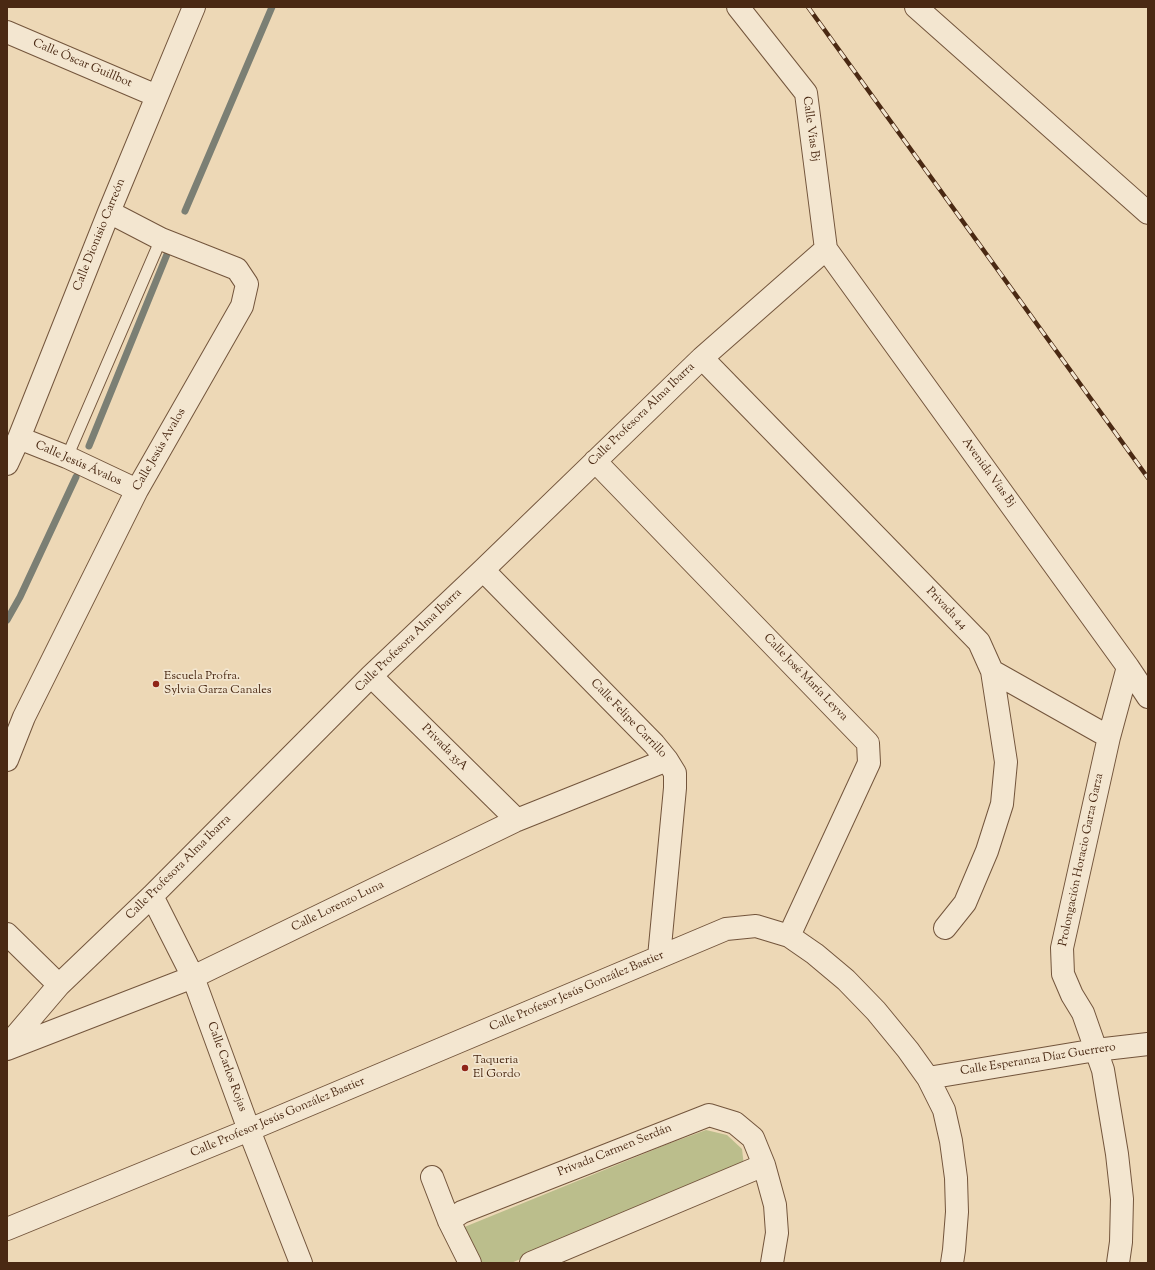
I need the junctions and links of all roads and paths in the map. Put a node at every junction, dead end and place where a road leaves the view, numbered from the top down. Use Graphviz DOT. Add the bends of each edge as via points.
graph roads {
  1 [pos="194,7"];
  2 [pos="738,7"];
  3 [pos="916,7"];
  4 [pos="7,32"];
  5 [pos="157,96"];
  6 [pos="109,212"];
  7 [pos="1148,213"];
  8 [pos="161,238"];
  9 [pos="826,249"];
  10 [pos="702,358"];
  11 [pos="19,438"];
  12 [pos="67,457"];
  13 [pos="595,461"];
  14 [pos="7,464"];
  15 [pos="137,490"];
  16 [pos="483,570"];
  17 [pos="1128,667"];
  18 [pos="992,671"];
  19 [pos="371,676"];
  20 [pos="1148,697"];
  21 [pos="1109,736"];
  22 [pos="7,760"];
  23 [pos="667,760"];
  24 [pos="517,820"];
  25 [pos="152,896"];
  26 [pos="945,928"];
  27 [pos="7,934"];
  28 [pos="789,936"];
  29 [pos="659,956"];
  30 [pos="193,977"];
  31 [pos="59,985"];
  32 [pos="1148,1044"];
  33 [pos="7,1048"];
  34 [pos="1096,1050"];
  35 [pos="928,1078"];
  36 [pos="249,1130"];
  37 [pos="764,1165"];
  38 [pos="432,1177"];
  39 [pos="449,1221"];
  40 [pos="7,1229"];
  41 [pos="302,1263"];
  42 [pos="470,1263"];
  43 [pos="531,1263"];
  44 [pos="772,1263"];
  45 [pos="952,1263"];
  46 [pos="1118,1263"];
  1 -- 5 [label="street, Calle Dionisio Carreón"];
  2 -- 9 [label="street, Calle Vías Bj" via="806,93"];
  3 -- 7 [label="street"];
  4 -- 5 [label="street, Calle Óscar Guillbot"];
  5 -- 6 [label="street, Calle Dionisio Carreón"];
  6 -- 8 [label="street, Calle Jesús Avalos"];
  6 -- 11 [label="street, Calle Dionisio Carreón"];
  8 -- 12 [label="lane"];
  8 -- 15 [label="street, Calle Jesús Avalos" via="237,269 247,284 242,306"];
  9 -- 10 [label="street, Calle Profesora Alma Ibarra"];
  9 -- 17 [label="street, Avenida Vías Bj"];
  10 -- 13 [label="street, Calle Profesora Alma Ibarra"];
  10 -- 18 [label="street, Privada 44" via="979,642"];
  11 -- 12 [label="street, Calle Jesús Ávalos"];
  11 -- 14 [label="street, Calle Dionisio Carreón"];
  12 -- 15 [label="street, Calle Jesús Ávalos"];
  13 -- 16 [label="street, Calle Profesora Alma Ibarra"];
  13 -- 28 [label="street, Calle José María Leyva" via="868,743 869,763"];
  15 -- 22 [label="street, Calle Jesús Avalos" via="24,717"];
  16 -- 19 [label="street, Calle Profesora Alma Ibarra"];
  16 -- 23 [label="street, Calle Felipe Carrillo"];
  17 -- 20 [label="street, Avenida Vías Bj"];
  17 -- 21 [label="street, Prolongación Horacio Garza Garza"];
  18 -- 21 [label="street"];
  18 -- 26 [label="street, Privada 44" via="1006,762 1002,804 987,851 965,904"];
  19 -- 24 [label="street, Privada 35A"];
  19 -- 25 [label="street, Calle Profesora Alma Ibarra"];
  21 -- 34 [label="street, Prolongación Horacio Garza Garza" via="1062,948 1063,974 1072,995 1084,1013"];
  23 -- 24 [label="street, Calle Lorenzo Luna"];
  23 -- 29 [label="street, Calle Felipe Carrillo" via="675,773 676,788"];
  24 -- 30 [label="street, Calle Lorenzo Luna"];
  25 -- 30 [label="street, Calle Carlos Rojas"];
  25 -- 31 [label="street, Calle Profesora Alma Ibarra"];
  27 -- 31 [label="street"];
  28 -- 29 [label="street, Calle Profesor Jesús González Bastier" via="756,926 726,929"];
  28 -- 35 [label="street, Calle Profesor Jesús González Bastier" via="846,980 876,1011"];
  29 -- 36 [label="street, Calle Profesor Jesús González Bastier"];
  30 -- 33 [label="street, Calle Lorenzo Luna"];
  30 -- 36 [label="street, Calle Carlos Rojas"];
  31 -- 33 [label="street, Calle Profesora Alma Ibarra"];
  32 -- 34 [label="street, Calle Esperanza Díaz Guerrero"];
  34 -- 35 [label="street, Calle Esperanza Díaz Guerrero"];
  34 -- 46 [label="street, Prolongación Horacio Garza Garza" via="1103,1070 1122,1199"];
  35 -- 45 [label="street, Calle Profesor Jesús González Bastier" via="944,1110 956,1178 957,1212"];
  36 -- 40 [label="street, Calle Profesor Jesús González Bastier"];
  36 -- 41 [label="street, Calle Carlos Rojas"];
  37 -- 39 [label="street, Privada Carmen Serdán" via="753,1138 735,1123 709,1115 462,1212"];
  37 -- 43 [label="street"];
  37 -- 44 [label="street, Privada Carmen Serdán" via="775,1205 777,1233"];
  38 -- 39 [label="street"];
  39 -- 42 [label="street"];
}
